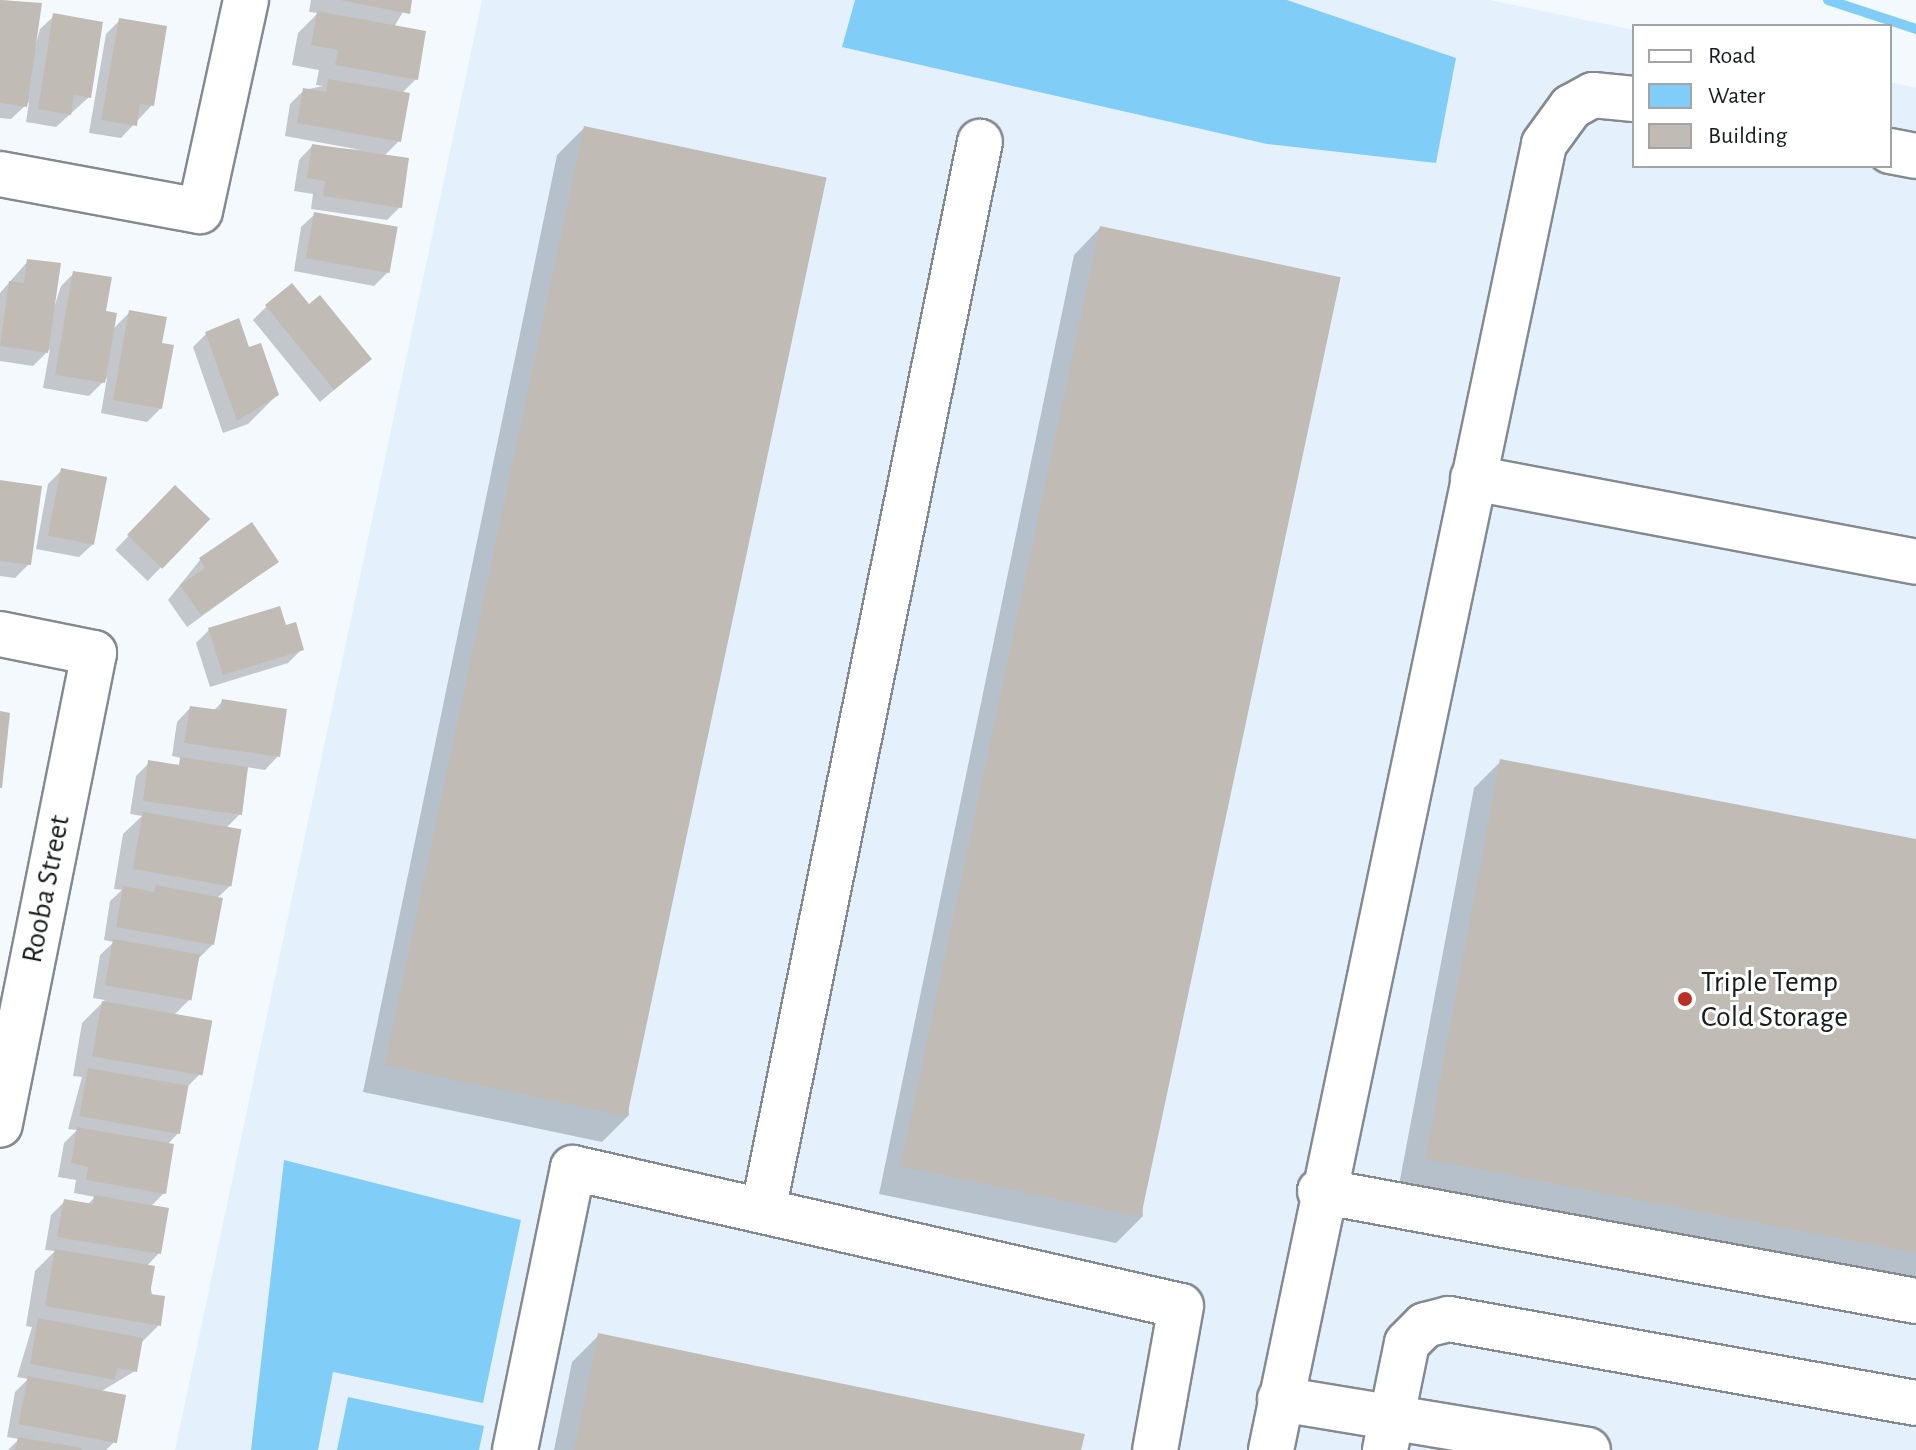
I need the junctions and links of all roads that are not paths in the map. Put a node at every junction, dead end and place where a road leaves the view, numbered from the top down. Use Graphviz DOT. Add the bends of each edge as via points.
graph roads {
  1 [pos="246,0"];
  2 [pos="1632,99"];
  3 [pos="980,142"];
  4 [pos="1892,151"];
  5 [pos="1916,156"];
  6 [pos="0,174"];
  7 [pos="1473,478"];
  8 [pos="1916,562"];
  9 [pos="0,634"];
  10 [pos="8,1033"];
  11 [pos="0,1125"];
  12 [pos="1320,1191"];
  13 [pos="763,1211"];
  14 [pos="1916,1301"];
  15 [pos="1280,1399"];
  16 [pos="1916,1403"];
  17 [pos="1388,1434"];
  18 [pos="515,1450"];
  19 [pos="1155,1450"];
  20 [pos="1271,1450"];
  21 [pos="1588,1450"];
  1 -- 6 [label="street" via="200,211"];
  2 -- 7 [label="street" via="1593,95 1571,107 1544,144"];
  3 -- 13 [label="street"];
  4 -- 5 [label="street"];
  7 -- 8 [label="street"];
  7 -- 12 [label="street"];
  9 -- 10 [label="street, Rooba Street" via="94,653"];
  10 -- 11 [label="street, Rooba Street"];
  12 -- 14 [label="street"];
  12 -- 15 [label="street"];
  13 -- 18 [label="street" via="573,1168"];
  13 -- 19 [label="street" via="1181,1306"];
  15 -- 17 [label="street"];
  15 -- 20 [label="street"];
  16 -- 17 [label="street" via="1449,1319 1425,1325 1407,1343"];
  17 -- 21 [label="street"];
}
